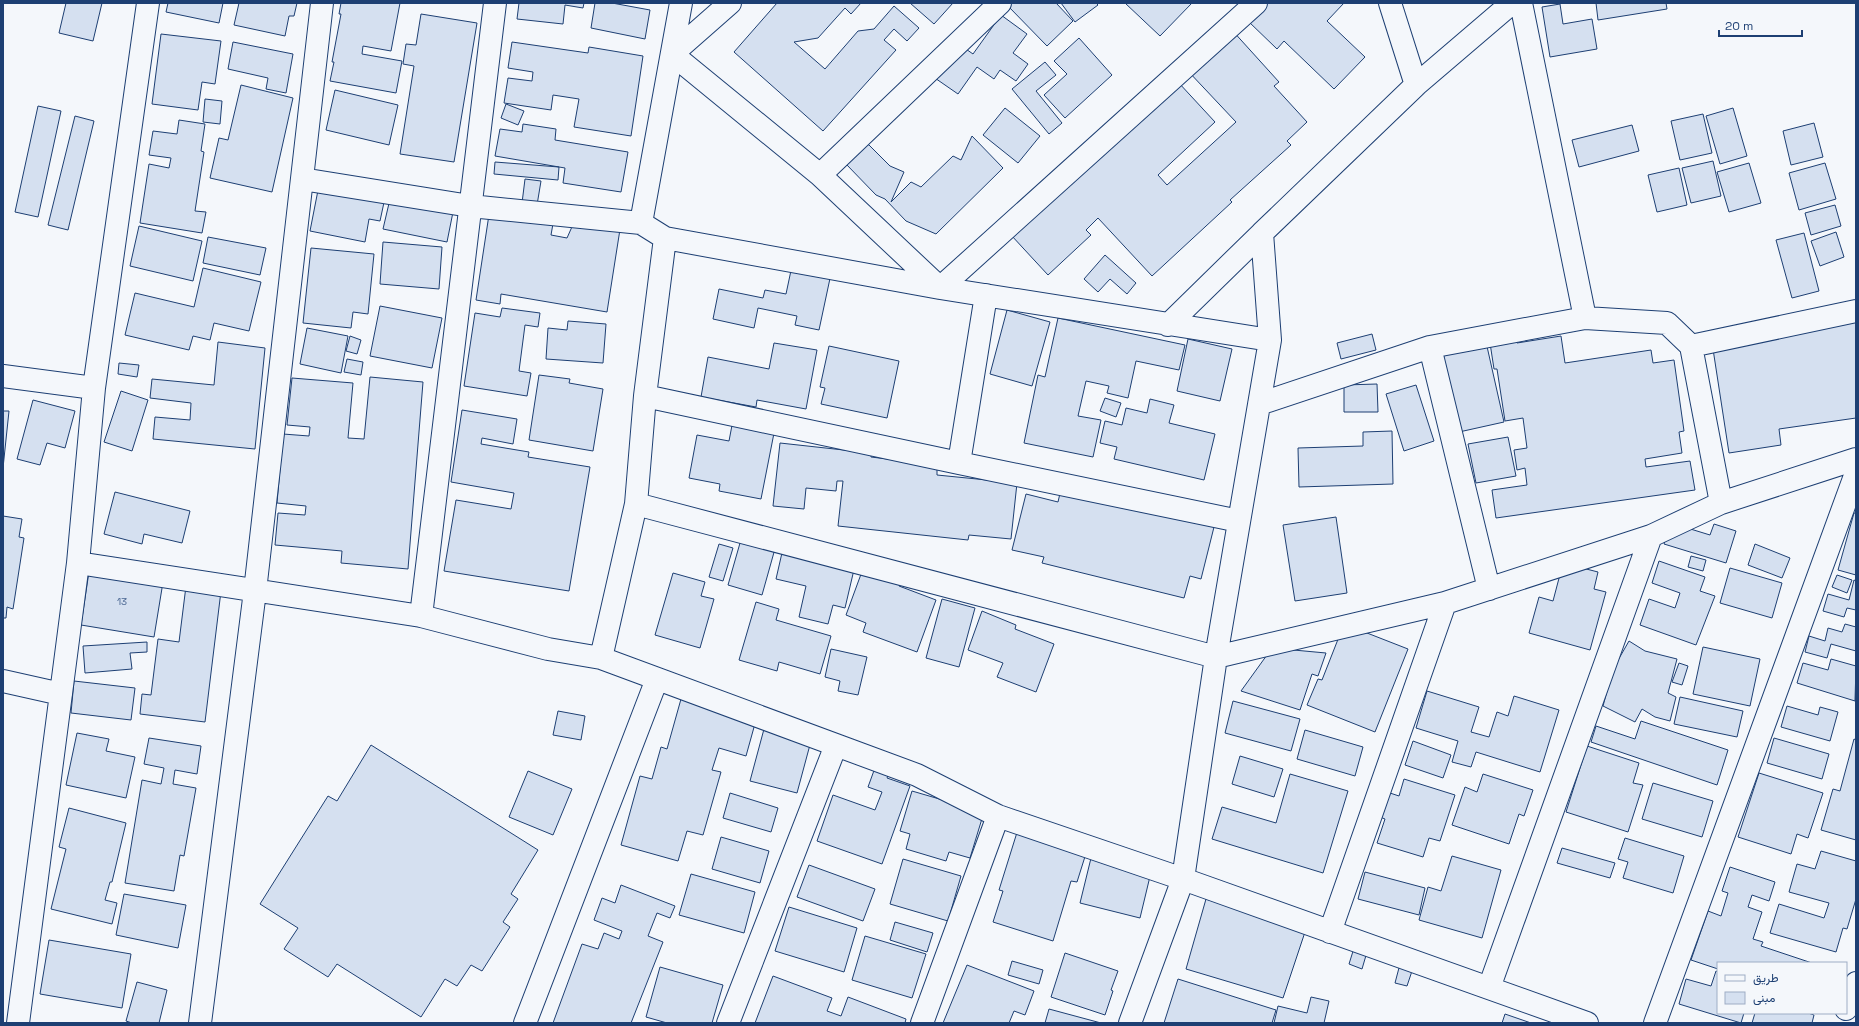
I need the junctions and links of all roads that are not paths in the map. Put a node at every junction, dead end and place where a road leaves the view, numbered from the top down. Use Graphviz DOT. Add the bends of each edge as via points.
graph roads {
  1 [pos="148,3"];
  2 [pos="322,3"];
  3 [pos="495,3"];
  4 [pos="681,3"];
  5 [pos="730,3"];
  6 [pos="1000,3"];
  7 [pos="1256,3"];
  8 [pos="1390,3"];
  9 [pos="1512,3"];
  10 [pos="1521,3"];
  11 [pos="672,54"];
  12 [pos="1416,85"];
  13 [pos="820,175"];
  14 [pos="302,179"];
  15 [pos="470,206"];
  16 [pos="641,223"];
  17 [pos="1262,233"];
  18 [pos="665,238"];
  19 [pos="940,288"];
  20 [pos="986,295"];
  21 [pos="1856,311"];
  22 [pos="1585,318"];
  23 [pos="1168,325"];
  24 [pos="1270,340"];
  25 [pos="1690,346"];
  26 [pos="1430,347"];
  27 [pos="3,376"];
  28 [pos="94,388"];
  29 [pos="645,396"];
  30 [pos="1259,404"];
  31 [pos="1856,459"];
  32 [pos="959,463"];
  33 [pos="1856,473"];
  34 [pos="636,504"];
  35 [pos="1721,504"];
  36 [pos="1239,520"];
  37 [pos="1651,536"];
  38 [pos="78,563"];
  39 [pos="1489,589"];
  40 [pos="255,591"];
  41 [pos="1445,603"];
  42 [pos="421,616"];
  43 [pos="1216,657"];
  44 [pos="601,658"];
  45 [pos="657,678"];
  46 [pos="3,681"];
  47 [pos="61,694"];
  48 [pos="836,745"];
  49 [pos="998,816"];
  50 [pos="1182,879"];
  51 [pos="1330,932"];
  52 [pos="1856,983"];
  53 [pos="1489,988"];
  54 [pos="1847,1006"];
  55 [pos="18,1023"];
  56 [pos="200,1023"];
  57 [pos="525,1023"];
  58 [pos="728,1023"];
  59 [pos="922,1023"];
  60 [pos="1130,1023"];
  61 [pos="1587,1023"];
  62 [pos="1655,1023"];
  1 -- 28 [label="street"];
  2 -- 14 [label="street"];
  3 -- 15 [label="street"];
  4 -- 11 [label="street"];
  5 -- 11 [label="street"];
  6 -- 13 [label="street"];
  7 -- 19 [label="street"];
  8 -- 12 [label="street"];
  9 -- 12 [label="street"];
  10 -- 22 [label="street"];
  11 -- 13 [label="street"];
  11 -- 16 [label="street"];
  12 -- 17 [label="street"];
  13 -- 19 [label="street"];
  14 -- 15 [label="street"];
  14 -- 40 [label="street"];
  15 -- 16 [label="street"];
  15 -- 42 [label="street"];
  16 -- 18 [label="street"];
  17 -- 23 [label="street"];
  17 -- 24 [label="street"];
  18 -- 19 [label="street"];
  18 -- 29 [label="street"];
  19 -- 20 [label="street"];
  20 -- 23 [label="street"];
  20 -- 32 [label="street"];
  21 -- 25 [label="street"];
  22 -- 25 [label="street" via="1667,323"];
  22 -- 26 [label="street"];
  23 -- 24 [label="street"];
  24 -- 30 [label="street"];
  25 -- 35 [label="street"];
  26 -- 30 [label="street"];
  26 -- 39 [label="street"];
  27 -- 28 [label="street"];
  28 -- 38 [label="street"];
  29 -- 32 [label="street"];
  29 -- 34 [label="street"];
  30 -- 36 [label="street"];
  31 -- 35 [label="street"];
  32 -- 36 [label="street"];
  33 -- 62 [label="street"];
  34 -- 43 [label="street"];
  34 -- 44 [label="street"];
  35 -- 37 [label="street"];
  36 -- 43 [label="street"];
  37 -- 39 [label="street"];
  37 -- 53 [label="street"];
  38 -- 40 [label="street"];
  38 -- 47 [label="street"];
  39 -- 41 [label="street"];
  40 -- 42 [label="street"];
  40 -- 56 [label="street"];
  41 -- 43 [label="street"];
  41 -- 51 [label="street"];
  42 -- 44 [label="street" via="548,648"];
  43 -- 50 [label="street"];
  44 -- 45 [label="street"];
  45 -- 48 [label="street"];
  45 -- 57 [label="street"];
  46 -- 47 [label="street"];
  47 -- 55 [label="street"];
  48 -- 49 [label="street" via="917,775"];
  48 -- 58 [label="street"];
  49 -- 50 [label="street"];
  49 -- 59 [label="street"];
  50 -- 51 [label="street"];
  50 -- 60 [label="street"];
  51 -- 53 [label="street"];
  52 -- 54 [label="street"];
  53 -- 61 [label="street"];
}
